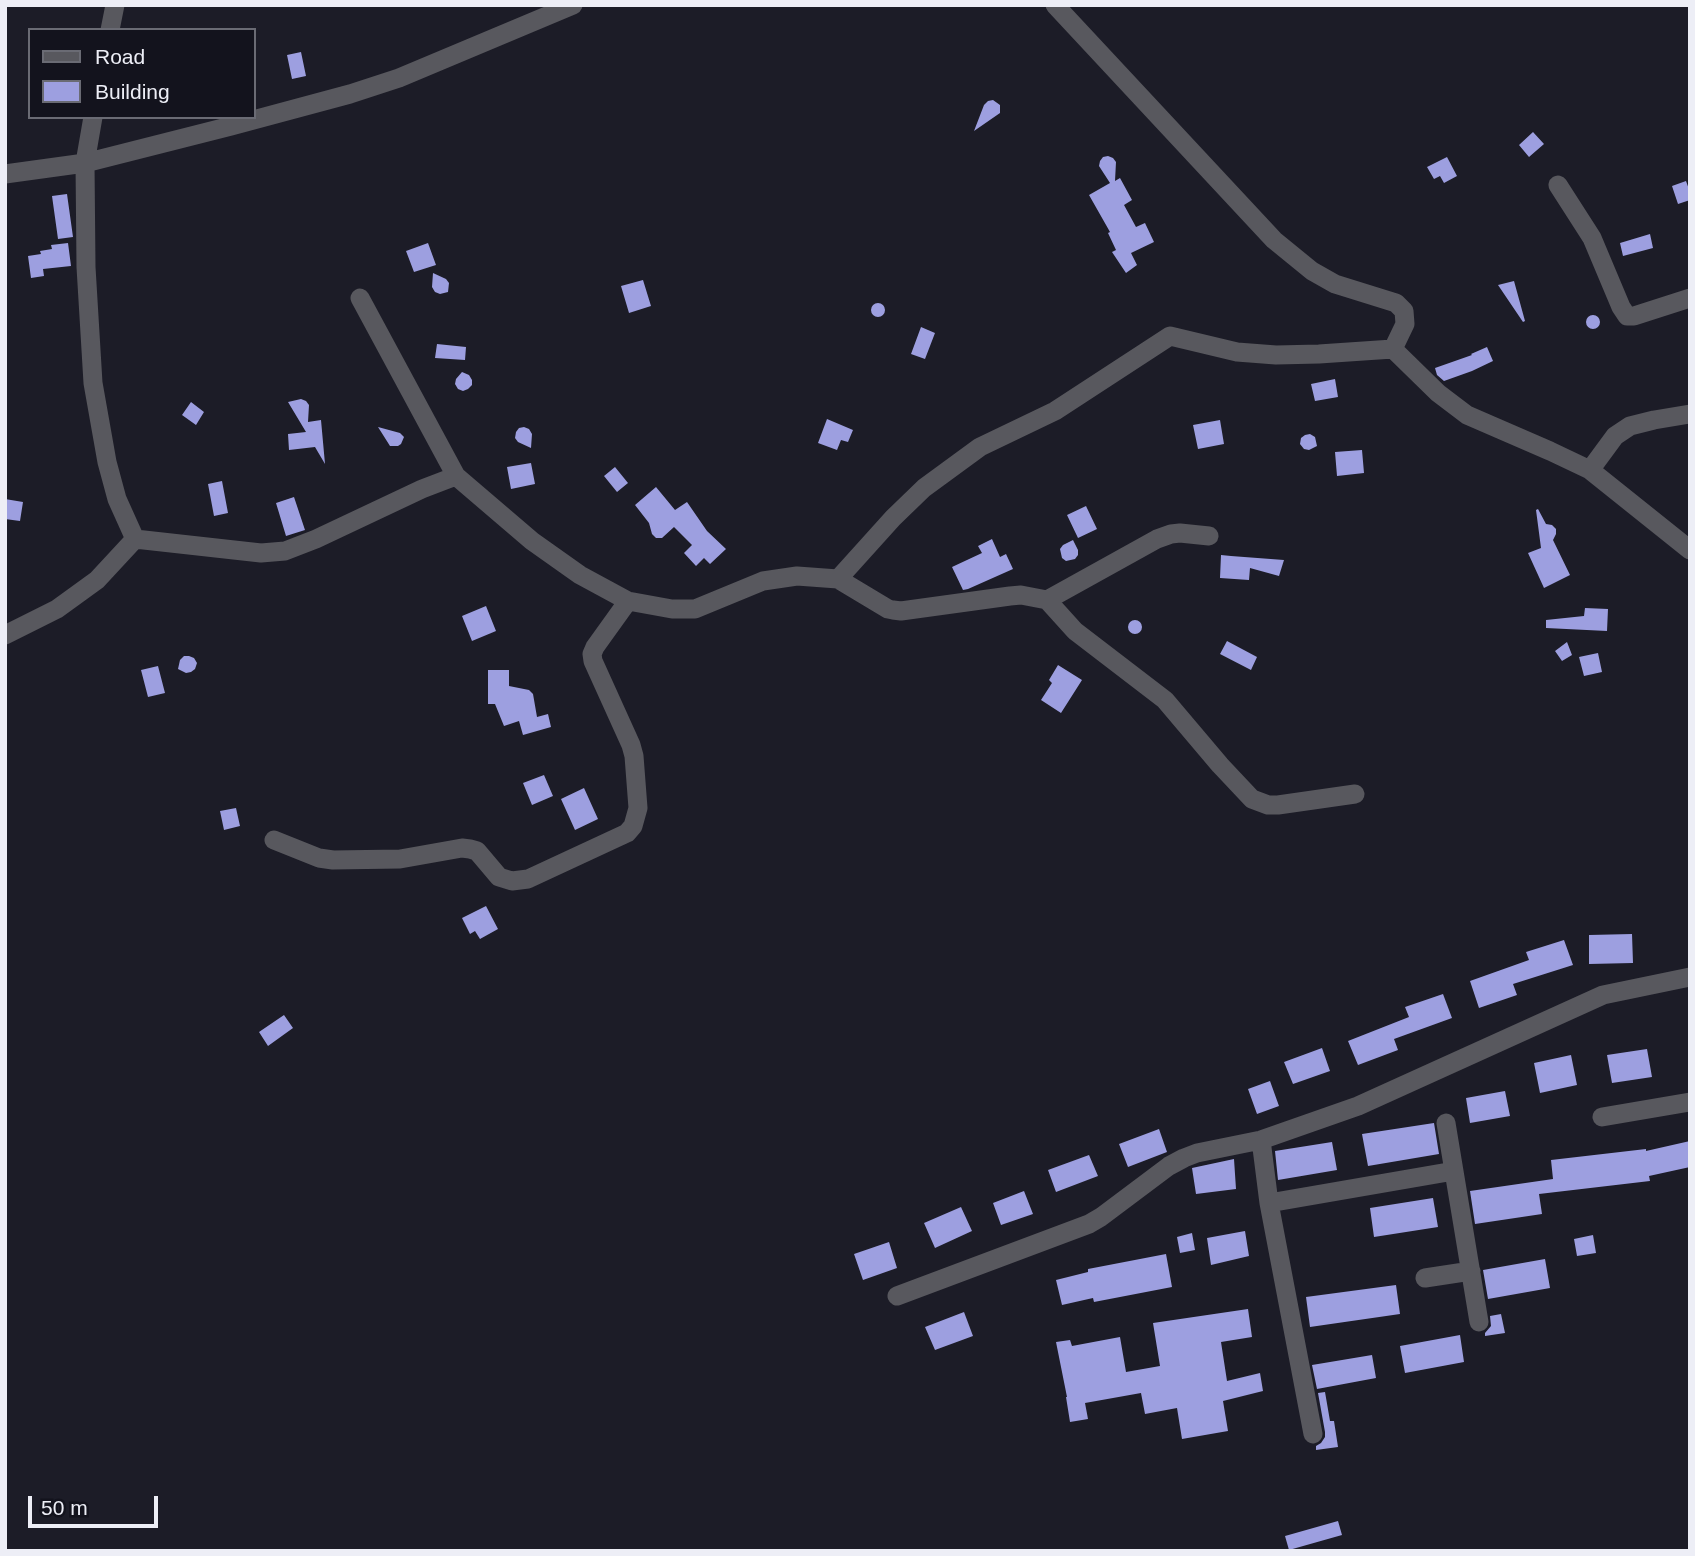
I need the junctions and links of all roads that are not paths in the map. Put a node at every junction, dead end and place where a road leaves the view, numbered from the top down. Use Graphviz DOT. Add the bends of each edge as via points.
graph roads {
  1 [pos="115,5"];
  2 [pos="573,5"];
  3 [pos="1055,5"];
  4 [pos="110,28"];
  5 [pos="93,119"];
  6 [pos="85,163"];
  7 [pos="5,174"];
  8 [pos="1558,186"];
  9 [pos="360,298"];
  10 [pos="1690,298"];
  11 [pos="1393,349"];
  12 [pos="1690,414"];
  13 [pos="1590,470"];
  14 [pos="456,476"];
  15 [pos="1209,536"];
  16 [pos="135,539"];
  17 [pos="1690,550"];
  18 [pos="838,579"];
  19 [pos="1047,600"];
  20 [pos="628,601"];
  21 [pos="5,635"];
  22 [pos="1355,794"];
  23 [pos="274,840"];
  24 [pos="1690,977"];
  25 [pos="1690,1102"];
  26 [pos="1602,1117"];
  27 [pos="1446,1123"];
  28 [pos="1261,1140"];
  29 [pos="1454,1171"];
  30 [pos="1269,1203"];
  31 [pos="1471,1271"];
  32 [pos="1425,1278"];
  33 [pos="897,1296"];
  34 [pos="1479,1322"];
  35 [pos="1313,1434"];
  1 -- 4 [label="street"];
  2 -- 6 [label="street" via="350,94"];
  3 -- 11 [label="street" via="1273,240 1335,284 1396,303 1404,311 1405,324"];
  5 -- 6 [label="street"];
  6 -- 7 [label="street"];
  6 -- 16 [label="street" via="93,383 107,462"];
  8 -- 10 [label="street" via="1592,237 1626,316"];
  9 -- 14 [label="street"];
  11 -- 13 [label="street" via="1467,415"];
  11 -- 18 [label="street" via="1276,355 1237,352 1170,336 1055,411 980,447 924,488"];
  12 -- 13 [label="street" via="1630,426 1615,436"];
  13 -- 17 [label="street"];
  14 -- 16 [label="street" via="285,551 261,553"];
  14 -- 20 [label="street" via="532,541"];
  15 -- 19 [label="street" via="1180,533 1157,539"];
  16 -- 21 [label="street" via="87,587"];
  18 -- 19 [label="street" via="888,609 901,611 1010,596"];
  18 -- 20 [label="street" via="797,576 763,581 695,609"];
  19 -- 22 [label="street" via="1074,631 1165,700 1252,799 1278,805"];
  20 -- 23 [label="street" via="592,654 634,756 638,808 627,833 528,879 512,881 499,877 470,849 400,859 333,860"];
  24 -- 28 [label="street" via="1603,995 1358,1106"];
  25 -- 26 [label="street"];
  27 -- 29 [label="street"];
  28 -- 30 [label="street"];
  28 -- 33 [label="street" via="1184,1158 1088,1224"];
  29 -- 30 [label="street"];
  29 -- 31 [label="street"];
  30 -- 35 [label="street"];
  31 -- 32 [label="street"];
  31 -- 34 [label="street"];
}
